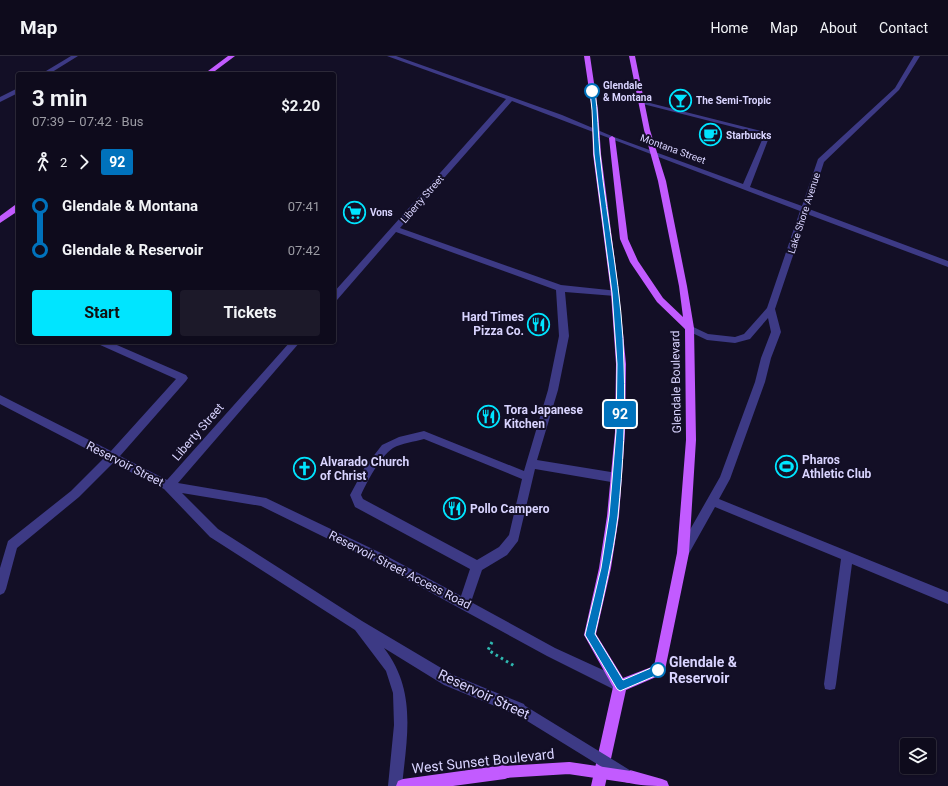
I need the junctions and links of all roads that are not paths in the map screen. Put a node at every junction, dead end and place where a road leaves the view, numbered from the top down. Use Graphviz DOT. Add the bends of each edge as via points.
graph roads {
  1 [pos="74,56"];
  2 [pos="232,56"];
  3 [pos="390,56"];
  4 [pos="413,56"];
  5 [pos="587,56"];
  6 [pos="632,56"];
  7 [pos="916,56"];
  8 [pos="406,62"];
  9 [pos="47,72"];
  10 [pos="210,72"];
  11 [pos="16,91"];
  12 [pos="0,100"];
  13 [pos="509,100"];
  14 [pos="642,104"];
  15 [pos="596,132"];
  16 [pos="612,138"];
  17 [pos="654,155"];
  18 [pos="746,187"];
  19 [pos="16,208"];
  20 [pos="805,210"];
  21 [pos="0,220"];
  22 [pos="395,228"];
  23 [pos="948,264"];
  24 [pos="560,288"];
  25 [pos="615,293"];
  26 [pos="336,296"];
  27 [pos="772,309"];
  28 [pos="690,328"];
  29 [pos="106,344"];
  30 [pos="293,344"];
  31 [pos="0,399"];
  32 [pos="112,457"];
  33 [pos="531,464"];
  34 [pos="528,477"];
  35 [pos="617,478"];
  36 [pos="168,486"];
  37 [pos="712,501"];
  38 [pos="683,553"];
  39 [pos="847,556"];
  40 [pos="477,566"];
  41 [pos="0,589"];
  42 [pos="948,598"];
  43 [pos="464,604"];
  44 [pos="358,625"];
  45 [pos="830,684"];
  46 [pos="620,686"];
  47 [pos="630,777"];
  48 [pos="395,786"];
  49 [pos="403,786"];
  50 [pos="598,786"];
  51 [pos="662,786"];
  1 -- 9 [label="street"];
  2 -- 10 [label="main road"];
  3 -- 8 [label="street, Montana Street"];
  4 -- 8 [label="street"];
  5 -- 15 [label="main road"];
  6 -- 14 [label="main road, Glendale Boulevard"];
  7 -- 20 [label="street, Lake Shore Avenue" via="897,89 821,161"];
  8 -- 13 [label="street, Montana Street"];
  11 -- 12 [label="street"];
  13 -- 15 [label="street, Montana Street" via="560,116"];
  13 -- 22 [label="street, Liberty Street"];
  14 -- 17 [label="main road, Glendale Boulevard"];
  14 -- 18 [label="street" via="759,132 765,140"];
  15 -- 16 [label="street, Montana Street"];
  15 -- 25 [label="main road"];
  16 -- 17 [label="street, Montana Street"];
  16 -- 28 [label="main road" via="624,239 634,262 660,300"];
  17 -- 18 [label="street, Montana Street"];
  17 -- 28 [label="main road, Glendale Boulevard" via="662,181"];
  18 -- 20 [label="street, Montana Street"];
  19 -- 21 [label="main road"];
  20 -- 23 [label="street, Montana Street"];
  20 -- 27 [label="street, Lake Shore Avenue"];
  22 -- 24 [label="street"];
  22 -- 26 [label="street, Liberty Street"];
  24 -- 25 [label="street"];
  24 -- 33 [label="street" via="564,336 553,390"];
  25 -- 35 [label="main road" via="621,364"];
  27 -- 28 [label="street, Lake Shore Avenue" via="747,337 735,340 707,337"];
  27 -- 37 [label="street, Lake Shore Avenue" via="776,332 725,479"];
  28 -- 38 [label="main road, Glendale Boulevard" via="691,440"];
  29 -- 32 [label="street" via="183,378"];
  30 -- 36 [label="street, Liberty Street"];
  31 -- 32 [label="street, Reservoir Street"];
  32 -- 36 [label="street, Reservoir Street"];
  32 -- 41 [label="street" via="72,496 12,544"];
  33 -- 34 [label="street"];
  33 -- 35 [label="street"];
  34 -- 40 [label="street" via="514,537 503,551"];
  34 -- 40 [label="street" via="424,436 412,437 386,447 360,484 355,495 359,503"];
  35 -- 46 [label="main road" via="614,516 590,635"];
  36 -- 43 [label="street, Reservoir Street Access Road" via="262,501 378,557"];
  36 -- 44 [label="street, Reservoir Street" via="214,533"];
  37 -- 38 [label="street, Lake Shore Avenue"];
  37 -- 39 [label="street"];
  38 -- 46 [label="main road, Glendale Boulevard" via="658,670"];
  39 -- 42 [label="street"];
  39 -- 45 [label="street"];
  40 -- 43 [label="street"];
  43 -- 46 [label="street, Reservoir Street Access Road" via="551,652"];
  44 -- 47 [label="street, Reservoir Street, bridge" via="449,680 519,709"];
  44 -- 48 [label="street, Reservoir Street" via="390,668 399,692 400,719"];
  46 -- 50 [label="main road"];
  47 -- 49 [label="main road, West Sunset Boulevard, bridge" via="569,768 505,772"];
  47 -- 51 [label="main road, West Sunset Boulevard"];
}
